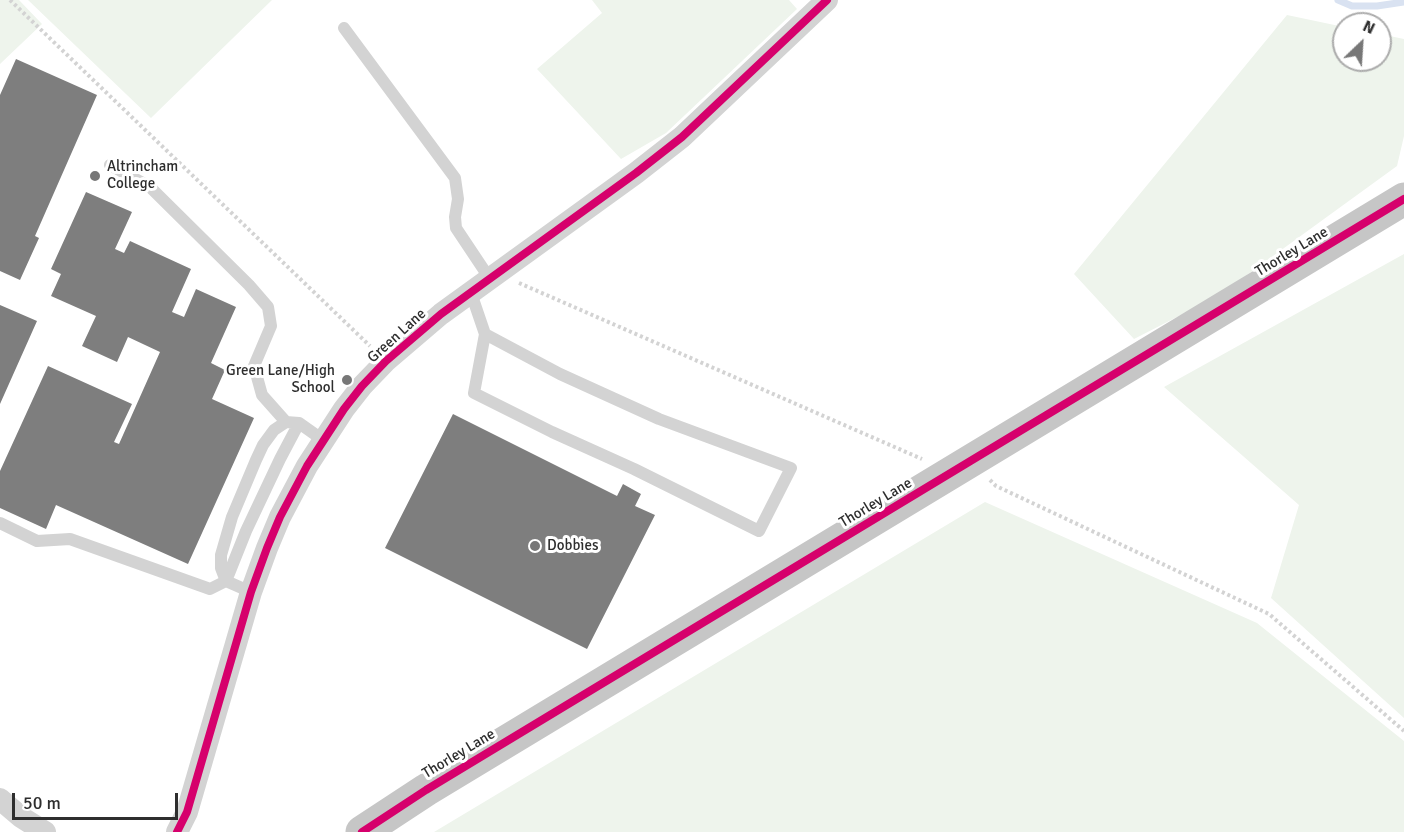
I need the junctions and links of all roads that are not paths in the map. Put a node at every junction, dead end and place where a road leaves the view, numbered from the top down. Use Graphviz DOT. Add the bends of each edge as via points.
graph roads {
  1 [pos="827,0"];
  2 [pos="344,28"];
  3 [pos="110,165"];
  4 [pos="1404,199"];
  5 [pos="494,276"];
  6 [pos="471,293"];
  7 [pos="485,334"];
  8 [pos="286,422"];
  9 [pos="299,423"];
  10 [pos="323,440"];
  11 [pos="0,523"];
  12 [pos="226,581"];
  13 [pos="251,592"];
  14 [pos="0,799"];
  15 [pos="45,832"];
  16 [pos="177,832"];
  17 [pos="362,832"];
  1 -- 5 [label="street, Green Lane" via="666,150"];
  2 -- 5 [label="lane" via="455,178 456,228"];
  3 -- 8 [label="lane" via="150,187 268,308 271,326 254,366 262,395"];
  4 -- 17 [label="main road, Thorley Lane"];
  5 -- 6 [label="street, Green Lane"];
  6 -- 7 [label="lane"];
  6 -- 10 [label="street, Green Lane" via="386,361 362,386"];
  7 -- 7 [label="lane" via="658,419 790,468 759,531 474,393"];
  8 -- 9 [label="lane"];
  8 -- 12 [label="lane" via="263,445 232,517 221,555 220,568"];
  9 -- 10 [label="lane"];
  9 -- 12 [label="lane"];
  10 -- 13 [label="street, Green Lane" via="280,517"];
  11 -- 12 [label="lane" via="37,541 70,539 210,589"];
  12 -- 13 [label="lane"];
  13 -- 16 [label="street, Green Lane" via="187,812"];
  14 -- 15 [label="street"];
}
